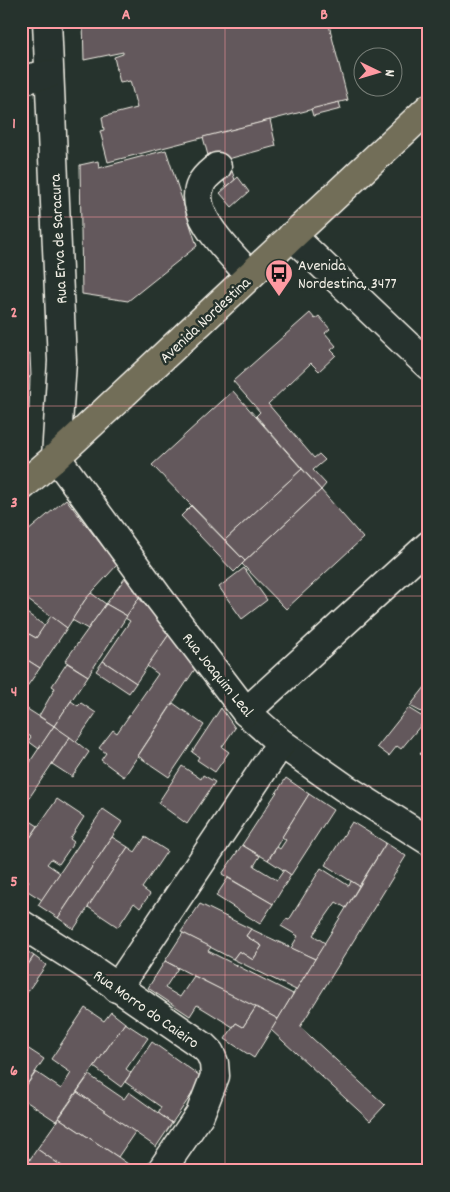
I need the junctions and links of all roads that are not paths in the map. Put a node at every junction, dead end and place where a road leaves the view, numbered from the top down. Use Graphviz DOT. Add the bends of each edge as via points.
graph roads {
  1 [pos="47,21"];
  2 [pos="49,74"];
  3 [pos="21,80"];
  4 [pos="429,108"];
  5 [pos="217,167"];
  6 [pos="292,236"];
  7 [pos="250,275"];
  8 [pos="429,366"];
  9 [pos="56,457"];
  10 [pos="21,487"];
  11 [pos="429,544"];
  12 [pos="246,712"];
  13 [pos="281,743"];
  14 [pos="429,841"];
  15 [pos="21,924"];
  16 [pos="117,988"];
  17 [pos="161,1171"];
  1 -- 2 [label="street, Rua Erva de Saracura"];
  2 -- 3 [label="street"];
  2 -- 9 [label="street, Rua Erva de Saracura" via="62,361"];
  4 -- 6 [label="main road, Avenida Nordestina"];
  5 -- 7 [label="street" via="200,184 201,212 212,231"];
  6 -- 7 [label="main road, Avenida Nordestina"];
  6 -- 8 [label="street"];
  7 -- 9 [label="main road, Avenida Nordestina"];
  9 -- 10 [label="main road, Avenida Nordestina"];
  9 -- 12 [label="street, Rua Joaquim Leal"];
  11 -- 12 [label="street"];
  12 -- 13 [label="street, Rua Joaquim Leal"];
  13 -- 14 [label="street, Rua Joaquim Leal"];
  13 -- 16 [label="street"];
  15 -- 16 [label="street, Rua Morro do Caieiro"];
  16 -- 17 [label="street, Rua Morro do Caieiro" via="203,1046 214,1063 215,1076 200,1114"];
}
